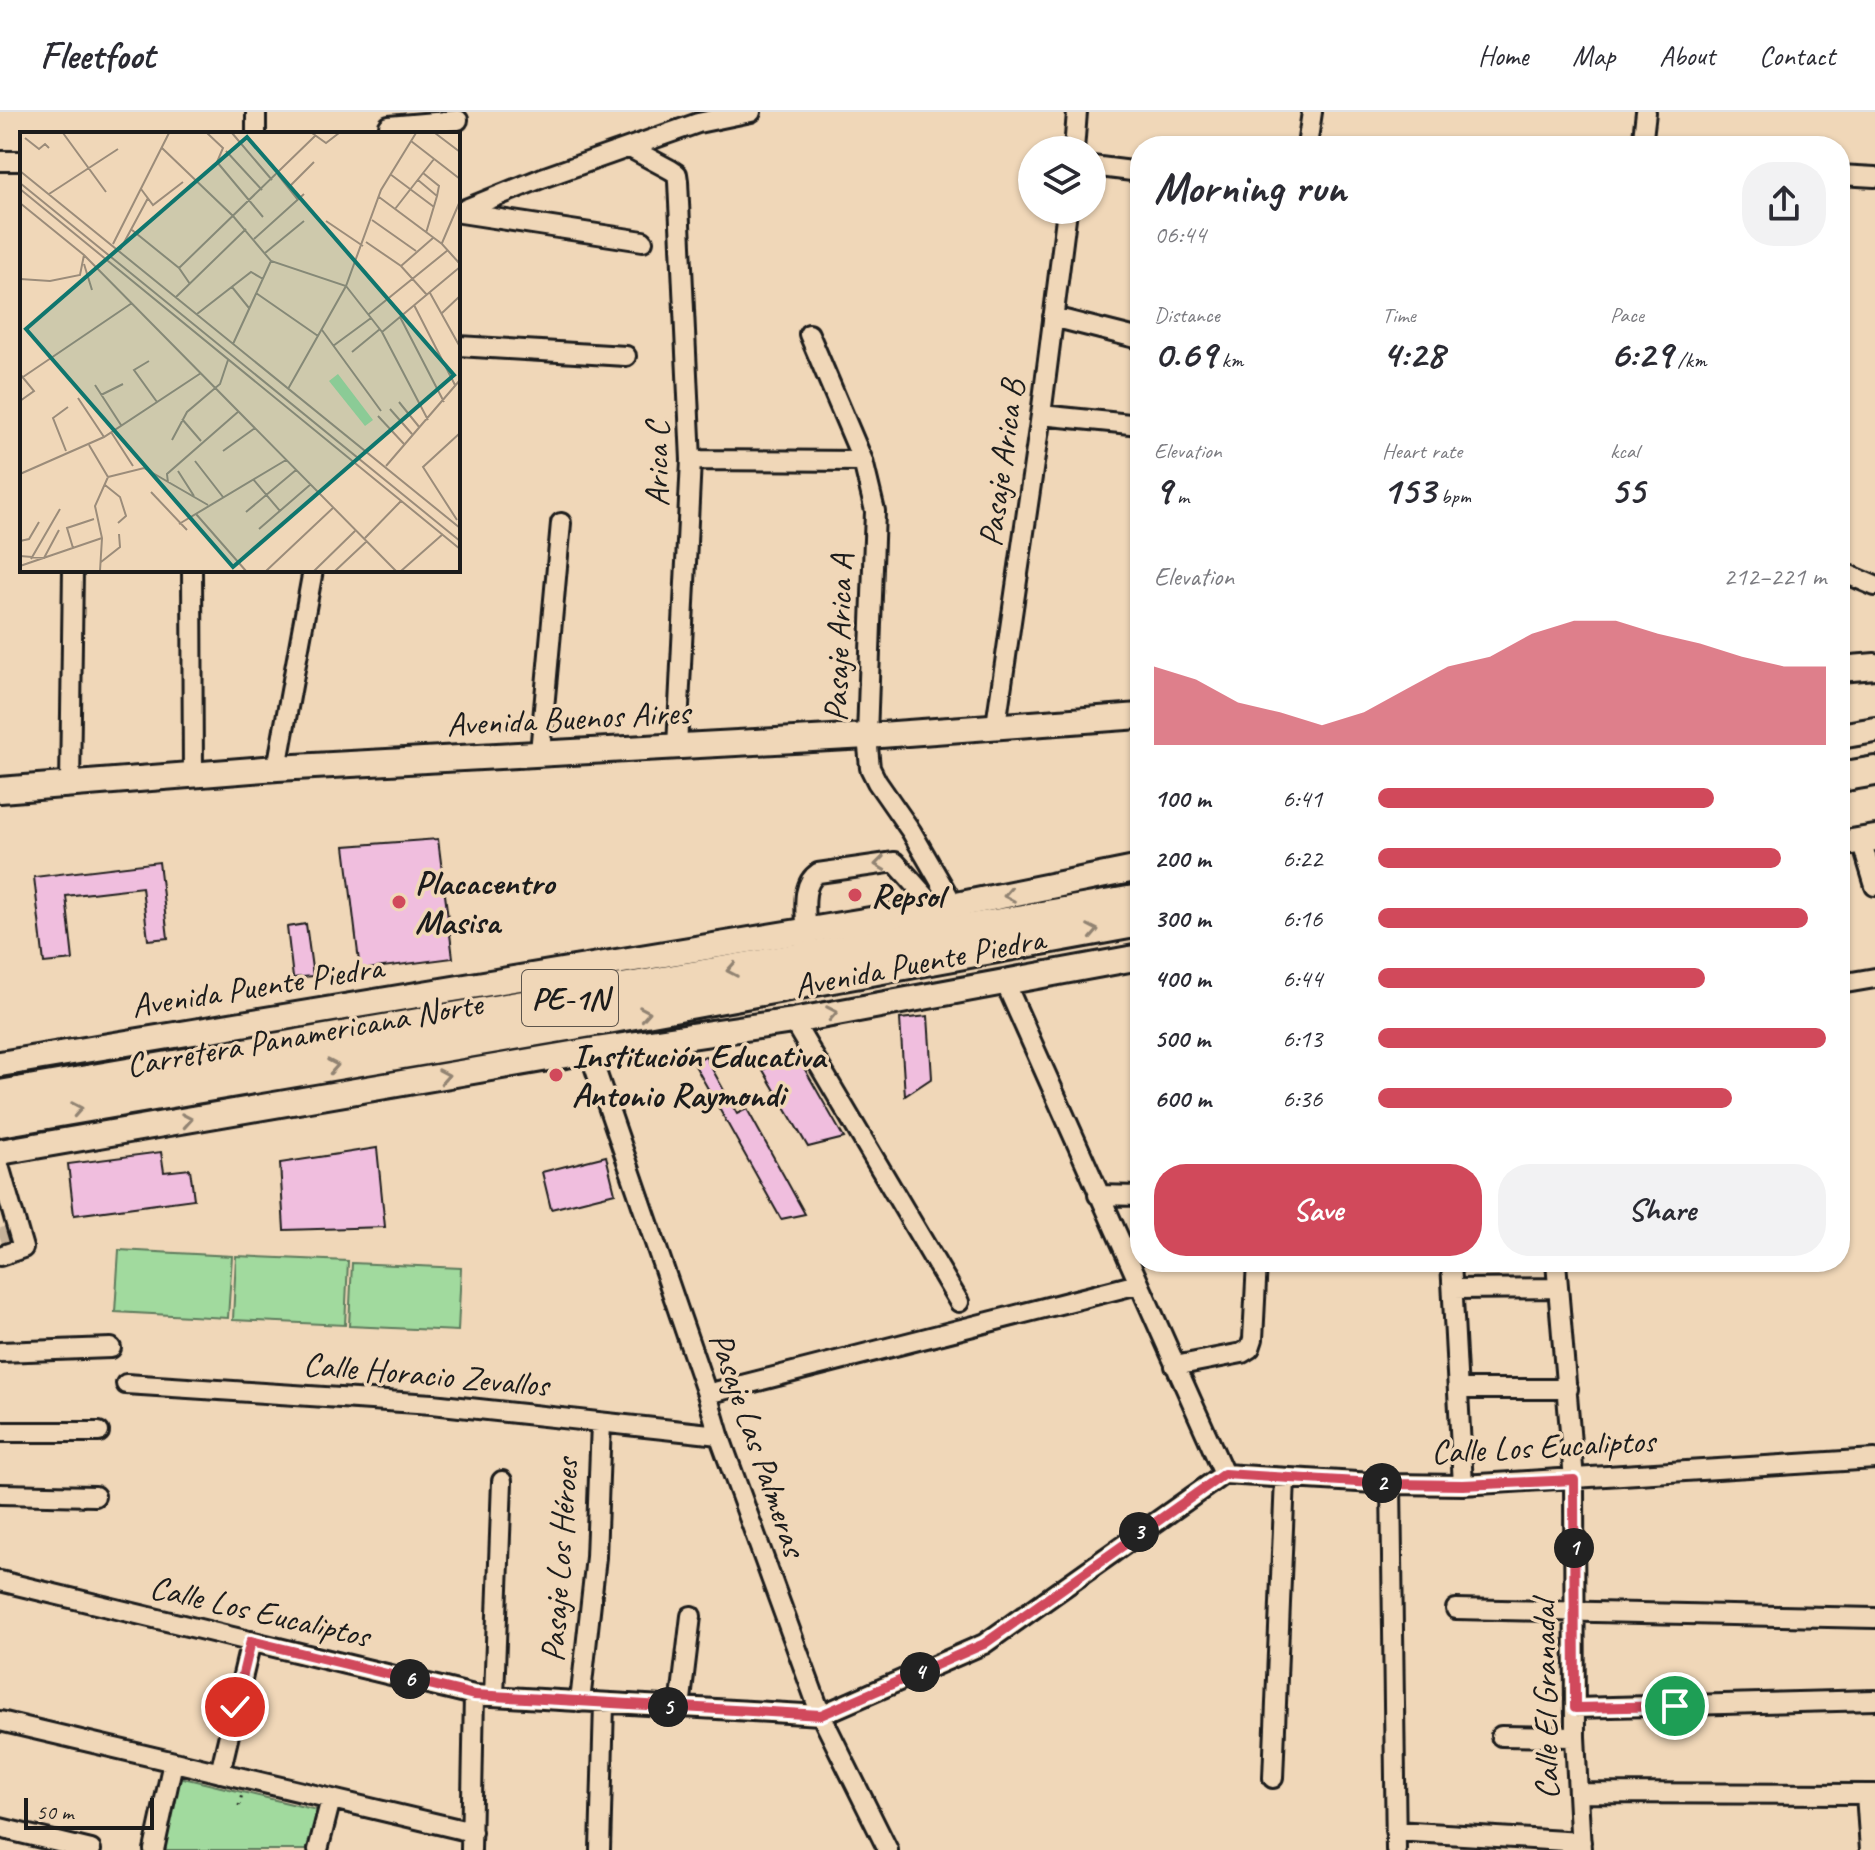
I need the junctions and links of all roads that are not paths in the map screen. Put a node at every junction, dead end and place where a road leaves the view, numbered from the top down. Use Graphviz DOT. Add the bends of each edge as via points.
graph roads {
  1 [pos="751,112"];
  2 [pos="1077,112"];
  3 [pos="1312,112"];
  4 [pos="1646,112"];
  5 [pos="458,120"];
  6 [pos="390,124"];
  7 [pos="1075,136"];
  8 [pos="1308,136"];
  9 [pos="1643,136"];
  10 [pos="630,148"];
  11 [pos="1106,168"];
  12 [pos="1130,171"];
  13 [pos="1850,176"];
  14 [pos="1875,177"];
  15 [pos="460,211"];
  16 [pos="460,212"];
  17 [pos="1065,224"];
  18 [pos="643,241"];
  19 [pos="1053,317"];
  20 [pos="809,334"];
  21 [pos="1130,336"];
  22 [pos="460,346"];
  23 [pos="626,356"];
  24 [pos="1041,415"];
  25 [pos="1130,424"];
  26 [pos="691,460"];
  27 [pos="863,461"];
  28 [pos="561,523"];
  29 [pos="73,572"];
  30 [pos="192,572"];
  31 [pos="313,572"];
  32 [pos="1850,575"];
  33 [pos="1875,586"];
  34 [pos="1875,666"];
  35 [pos="1850,668"];
  36 [pos="1130,717"];
  37 [pos="996,725"];
  38 [pos="1875,730"];
  39 [pos="1850,734"];
  40 [pos="867,736"];
  41 [pos="677,747"];
  42 [pos="540,752"];
  43 [pos="277,768"];
  44 [pos="1875,771"];
  45 [pos="1850,775"];
  46 [pos="193,776"];
  47 [pos="70,785"];
  48 [pos="0,790"];
  49 [pos="1875,790"];
  50 [pos="1850,794"];
  51 [pos="1859,841"];
  52 [pos="1130,871"];
  53 [pos="1875,886"];
  54 [pos="1130,900"];
  55 [pos="953,919"];
  56 [pos="1130,924"];
  57 [pos="807,929"];
  58 [pos="805,957"];
  59 [pos="1130,959"];
  60 [pos="1875,978"];
  61 [pos="1004,980"];
  62 [pos="1850,982"];
  63 [pos="793,1021"];
  64 [pos="589,1051"];
  65 [pos="0,1064"];
  66 [pos="0,1095"];
  67 [pos="0,1122"];
  68 [pos="0,1152"];
  69 [pos="0,1169"];
  70 [pos="1098,1195"];
  71 [pos="1130,1196"];
  72 [pos="0,1256"];
  73 [pos="1130,1266"];
  74 [pos="1133,1272"];
  75 [pos="1256,1272"];
  76 [pos="1452,1272"];
  77 [pos="1557,1272"];
  78 [pos="1138,1284"];
  79 [pos="1558,1288"];
  80 [pos="1453,1289"];
  81 [pos="959,1302"];
  82 [pos="111,1348"];
  83 [pos="0,1352"];
  84 [pos="1175,1366"];
  85 [pos="126,1384"];
  86 [pos="1458,1389"];
  87 [pos="1568,1389"];
  88 [pos="707,1394"];
  89 [pos="601,1423"];
  90 [pos="0,1432"];
  91 [pos="99,1432"];
  92 [pos="719,1435"];
  93 [pos="1875,1459"];
  94 [pos="1224,1474"];
  95 [pos="1285,1478"];
  96 [pos="1574,1480"];
  97 [pos="502,1481"];
  98 [pos="1391,1484"];
  99 [pos="1463,1485"];
  100 [pos="0,1494"];
  101 [pos="95,1496"];
  102 [pos="0,1581"];
  103 [pos="1456,1609"];
  104 [pos="1574,1613"];
  105 [pos="691,1616"];
  106 [pos="1875,1618"];
  107 [pos="251,1641"];
  108 [pos="474,1695"];
  109 [pos="494,1696"];
  110 [pos="1875,1700"];
  111 [pos="580,1702"];
  112 [pos="604,1704"];
  113 [pos="680,1708"];
  114 [pos="1575,1708"];
  115 [pos="821,1715"];
  116 [pos="0,1721"];
  117 [pos="1501,1736"];
  118 [pos="1575,1737"];
  119 [pos="173,1762"];
  120 [pos="220,1773"];
  121 [pos="1273,1778"];
  122 [pos="1579,1793"];
  123 [pos="1870,1794"];
  124 [pos="331,1799"];
  125 [pos="0,1828"];
  126 [pos="472,1841"];
  127 [pos="1396,1841"];
  128 [pos="1485,1843"];
  129 [pos="1581,1846"];
  130 [pos="91,1850"];
  131 [pos="154,1850"];
  132 [pos="318,1850"];
  133 [pos="600,1850"];
  134 [pos="888,1850"];
  135 [pos="1870,1850"];
  1 -- 10 [label="street" via="698,123"];
  2 -- 7 [label="street"];
  3 -- 8 [label="street"];
  4 -- 9 [label="street"];
  5 -- 6 [label="street"];
  10 -- 15 [label="street"];
  10 -- 26 [label="street, Arica C" via="677,174"];
  11 -- 12 [label="street"];
  13 -- 14 [label="street"];
  16 -- 18 [label="street"];
  17 -- 19 [label="street, Pasaje Arica B"];
  19 -- 21 [label="street"];
  19 -- 24 [label="street, Pasaje Arica B"];
  20 -- 27 [label="street, Pasaje Arica A"];
  22 -- 23 [label="street"];
  24 -- 25 [label="street"];
  24 -- 37 [label="street, Pasaje Arica B"];
  26 -- 27 [label="street"];
  26 -- 41 [label="street, Arica C"];
  27 -- 40 [label="street, Pasaje Arica A" via="875,511"];
  28 -- 42 [label="street"];
  29 -- 47 [label="street"];
  30 -- 46 [label="street"];
  31 -- 43 [label="street"];
  32 -- 33 [label="street"];
  34 -- 35 [label="main road"];
  36 -- 37 [label="main road, Avenida Buenos Aires"];
  37 -- 40 [label="main road, Avenida Buenos Aires"];
  38 -- 39 [label="main road"];
  40 -- 41 [label="main road, Avenida Buenos Aires"];
  40 -- 55 [label="street, Pasaje Arica A" via="870,768 911,831"];
  41 -- 42 [label="main road, Avenida Buenos Aires"];
  42 -- 43 [label="main road, Avenida Buenos Aires"];
  43 -- 46 [label="main road, Avenida Buenos Aires"];
  44 -- 45 [label="highway"];
  46 -- 47 [label="main road, Avenida Buenos Aires"];
  47 -- 48 [label="main road, Avenida Buenos Aires"];
  49 -- 50 [label="highway"];
  51 -- 53 [label="street"];
  52 -- 55 [label="main road, Avenida Puente Piedra, one-way"];
  54 -- 55 [label="highway, Carretera Panamericana Norte / PE-1N"];
  55 -- 57 [label="main road, Avenida Puente Piedra"];
  55 -- 57 [label="street, one-way" via="895,862 810,878"];
  55 -- 58 [label="highway, Carretera Panamericana Norte / PE-1N"];
  67 -- 56 [label="highway, Carretera Panamericana Norte / PE-1N, one-way"];
  57 -- 58 [label="street"];
  57 -- 65 [label="main road, Avenida Puente Piedra"];
  58 -- 66 [label="highway, Carretera Panamericana Norte / PE-1N, one-way"];
  59 -- 61 [label="main road, Avenida Puente Piedra"];
  60 -- 62 [label="street"];
  63 -- 61 [label="main road, Avenida Puente Piedra, one-way"];
  61 -- 70 [label="street"];
  63 -- 64 [label="main road, Avenida Puente Piedra"];
  63 -- 81 [label="street"];
  68 -- 64 [label="main road, Avenida Puente Piedra, one-way"];
  64 -- 88 [label="street, Pasaje Las Palmeras"];
  69 -- 72 [label="street" via="23,1248"];
  70 -- 71 [label="street"];
  70 -- 73 [label="street"];
  74 -- 78 [label="street"];
  75 -- 84 [label="street" via="1250,1348"];
  76 -- 80 [label="street"];
  77 -- 79 [label="street, Calle El Granadal"];
  78 -- 84 [label="street"];
  78 -- 88 [label="street"];
  79 -- 80 [label="street"];
  79 -- 87 [label="street, Calle El Granadal"];
  80 -- 86 [label="street"];
  82 -- 83 [label="street"];
  84 -- 94 [label="street"];
  85 -- 89 [label="street, Calle Horacio Zevallos" via="432,1404"];
  86 -- 87 [label="street"];
  86 -- 99 [label="street"];
  87 -- 96 [label="street, Calle El Granadal"];
  88 -- 92 [label="street, Pasaje Las Palmeras"];
  89 -- 92 [label="street, Calle Horacio Zevallos"];
  89 -- 111 [label="street, Pasaje Los Héroes" via="596,1557"];
  90 -- 91 [label="street"];
  92 -- 115 [label="street, Pasaje Las Palmeras"];
  93 -- 96 [label="street, Calle Los Eucaliptos"];
  94 -- 95 [label="street, Calle Los Eucaliptos"];
  94 -- 115 [label="street, Calle Los Eucaliptos" via="984,1644"];
  95 -- 98 [label="street, Calle Los Eucaliptos"];
  95 -- 121 [label="street"];
  96 -- 99 [label="street, Calle Los Eucaliptos"];
  96 -- 104 [label="street, Calle El Granadal"];
  97 -- 109 [label="street"];
  98 -- 99 [label="street, Calle Los Eucaliptos"];
  98 -- 127 [label="street"];
  100 -- 101 [label="street"];
  102 -- 107 [label="street, Calle Los Eucaliptos"];
  103 -- 104 [label="street"];
  104 -- 106 [label="street"];
  104 -- 114 [label="street, Calle El Granadal"];
  105 -- 113 [label="street"];
  107 -- 108 [label="street, Calle Los Eucaliptos"];
  107 -- 120 [label="street"];
  108 -- 109 [label="street, Calle Los Eucaliptos"];
  108 -- 126 [label="street"];
  109 -- 111 [label="street, Calle Los Eucaliptos"];
  110 -- 114 [label="street"];
  111 -- 112 [label="street, Calle Los Eucaliptos"];
  112 -- 113 [label="street, Calle Los Eucaliptos"];
  112 -- 133 [label="street"];
  113 -- 115 [label="street, Calle Los Eucaliptos"];
  114 -- 118 [label="street, Calle El Granadal"];
  115 -- 134 [label="street, Pasaje Las Palmeras"];
  116 -- 119 [label="street"];
  117 -- 118 [label="street"];
  118 -- 122 [label="street, Calle El Granadal"];
  119 -- 120 [label="street"];
  119 -- 131 [label="street"];
  120 -- 124 [label="street"];
  122 -- 123 [label="street"];
  122 -- 129 [label="street, Calle El Granadal"];
  123 -- 135 [label="street"];
  124 -- 126 [label="street"];
  124 -- 132 [label="street"];
  125 -- 130 [label="street"];
  127 -- 128 [label="street"];
  128 -- 129 [label="street"];
}
